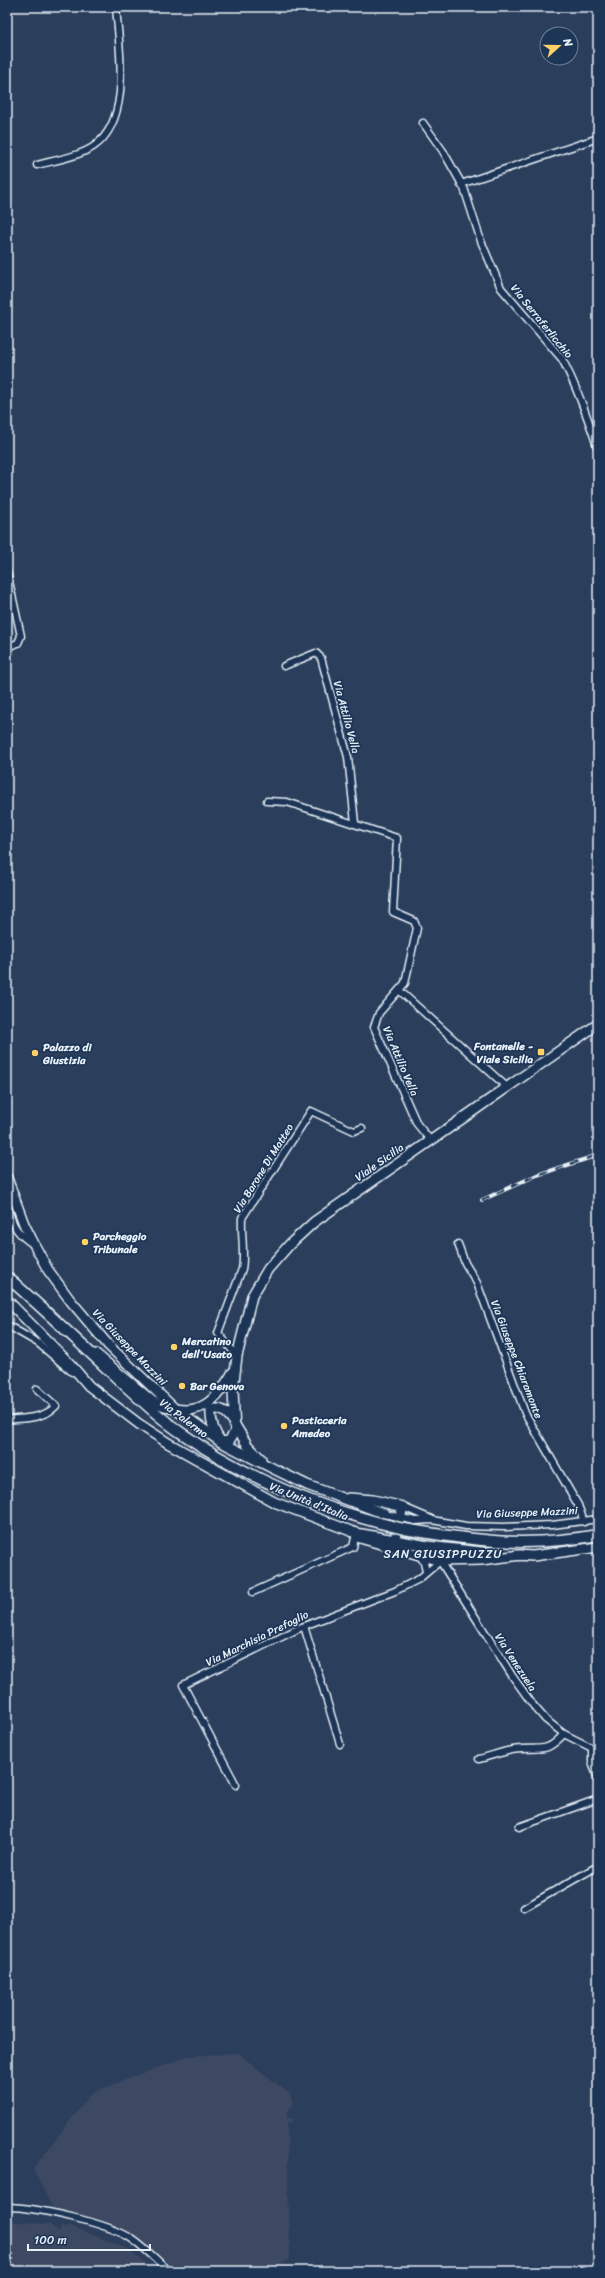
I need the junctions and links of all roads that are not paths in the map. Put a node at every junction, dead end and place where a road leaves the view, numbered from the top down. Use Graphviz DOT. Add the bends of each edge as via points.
graph roads {
  1 [pos="116,7"];
  2 [pos="423,124"];
  3 [pos="598,138"];
  4 [pos="37,165"];
  5 [pos="461,184"];
  6 [pos="598,449"];
  7 [pos="7,572"];
  8 [pos="7,647"];
  9 [pos="284,666"];
  10 [pos="267,801"];
  11 [pos="355,823"];
  12 [pos="400,992"];
  13 [pos="598,1024"];
  14 [pos="508,1088"];
  15 [pos="362,1128"];
  16 [pos="431,1141"];
  17 [pos="7,1178"];
  18 [pos="7,1206"];
  19 [pos="458,1244"];
  20 [pos="35,1246"];
  21 [pos="7,1273"];
  22 [pos="7,1277"];
  23 [pos="19,1287"];
  24 [pos="7,1300"];
  25 [pos="7,1325"];
  26 [pos="77,1340"];
  27 [pos="237,1356"];
  28 [pos="236,1368"];
  29 [pos="89,1386"];
  30 [pos="37,1389"];
  31 [pos="216,1398"];
  32 [pos="175,1409"];
  33 [pos="212,1410"];
  34 [pos="187,1411"];
  35 [pos="7,1420"];
  36 [pos="234,1423"];
  37 [pos="221,1442"];
  38 [pos="271,1468"];
  39 [pos="345,1498"];
  40 [pos="388,1503"];
  41 [pos="403,1507"];
  42 [pos="385,1514"];
  43 [pos="401,1517"];
  44 [pos="598,1519"];
  45 [pos="432,1520"];
  46 [pos="584,1522"];
  47 [pos="356,1533"];
  48 [pos="598,1535"];
  49 [pos="395,1539"];
  50 [pos="379,1540"];
  51 [pos="428,1546"];
  52 [pos="598,1547"];
  53 [pos="481,1553"];
  54 [pos="419,1555"];
  55 [pos="521,1555"];
  56 [pos="440,1561"];
  57 [pos="426,1572"];
  58 [pos="253,1592"];
  59 [pos="304,1626"];
  60 [pos="564,1734"];
  61 [pos="340,1744"];
  62 [pos="595,1749"];
  63 [pos="479,1759"];
  64 [pos="598,1779"];
  65 [pos="236,1785"];
  66 [pos="598,1799"];
  67 [pos="519,1827"];
  68 [pos="598,1866"];
  69 [pos="524,1908"];
  70 [pos="7,2207"];
  71 [pos="169,2271"];
  1 -- 4 [label="street" via="121,91 111,124 104,137 86,150"];
  2 -- 5 [label="street, Via Serraferlicchio" via="443,151"];
  3 -- 5 [label="street"];
  5 -- 6 [label="street, Via Serraferlicchio" via="501,288 562,359 577,389"];
  7 -- 8 [label="street" via="21,636 18,643"];
  9 -- 11 [label="street, Via Attilio Vella" via="316,653 321,658 348,757"];
  10 -- 11 [label="street, Via Attilio Vella" via="287,802"];
  11 -- 12 [label="street, Via Attilio Vella" via="397,838 393,912 414,921 417,928 405,983"];
  12 -- 14 [label="street"];
  12 -- 16 [label="street, Via Attilio Vella" via="380,1013 374,1027 417,1124"];
  13 -- 14 [label="street, Viale Sicilia"];
  14 -- 16 [label="street, Viale Sicilia"];
  15 -- 27 [label="street, Via Barone Di Matteo" via="354,1131 311,1111 242,1218 242,1269 218,1333"];
  16 -- 27 [label="street, Viale Sicilia" via="314,1222 290,1244 268,1269 252,1296"];
  17 -- 20 [label="street, Via Giuseppe Mazzini"];
  18 -- 20 [label="street" via="14,1227 22,1237"];
  19 -- 46 [label="street, Via Giuseppe Chiaramonte" via="465,1264 477,1283 525,1413 578,1505"];
  20 -- 32 [label="street, Via Giuseppe Mazzini" via="48,1270 86,1320 109,1346"];
  21 -- 23 [label="main road"];
  22 -- 23 [label="main road, Via Palermo"];
  23 -- 26 [label="main road, Via Palermo"];
  24 -- 29 [label="street, Via Unità d'Italia"];
  25 -- 29 [label="street" via="38,1343"];
  26 -- 32 [label="street" via="105,1360 152,1401"];
  26 -- 48 [label="main road, Via Palermo, bridge" via="179,1432 251,1476 304,1499 404,1530 494,1543 532,1544"];
  27 -- 28 [label="street, Viale Sicilia"];
  28 -- 31 [label="street"];
  28 -- 36 [label="street, Viale Sicilia" via="233,1390"];
  29 -- 47 [label="street, Via Unità d'Italia" via="168,1443 274,1502"];
  30 -- 35 [label="street" via="56,1406 39,1416"];
  31 -- 33 [label="street"];
  31 -- 34 [label="street" via="206,1405"];
  32 -- 34 [label="street"];
  32 -- 37 [label="street, Via Giuseppe Mazzini"];
  33 -- 34 [label="street"];
  33 -- 36 [label="street" via="223,1410"];
  33 -- 37 [label="street" via="212,1424"];
  36 -- 37 [label="street" via="233,1438"];
  36 -- 38 [label="street, Via Giuseppe Mazzini" via="248,1446"];
  37 -- 38 [label="street, Via Giuseppe Mazzini"];
  38 -- 39 [label="street, Via Giuseppe Mazzini" via="307,1485"];
  39 -- 40 [label="street, Via Giuseppe Mazzini"];
  39 -- 42 [label="street, Via Giuseppe Mazzini" via="364,1508"];
  40 -- 41 [label="street, Via Giuseppe Mazzini"];
  40 -- 42 [label="street"];
  41 -- 43 [label="street"];
  41 -- 45 [label="street, Via Giuseppe Mazzini"];
  42 -- 43 [label="street, Via Giuseppe Mazzini"];
  42 -- 50 [label="street"];
  43 -- 45 [label="street, Via Giuseppe Mazzini"];
  43 -- 49 [label="street"];
  44 -- 46 [label="street, Via Giuseppe Mazzini"];
  45 -- 46 [label="street, Via Giuseppe Mazzini" via="466,1526 504,1527"];
  47 -- 50 [label="street, Via Unità d'Italia" via="360,1538"];
  47 -- 58 [label="street" via="353,1546"];
  49 -- 50 [label="street, Via Unità d'Italia"];
  49 -- 51 [label="street, Via Unità d'Italia"];
  50 -- 54 [label="street, Via Unità d'Italia"];
  51 -- 53 [label="street, Via Unità d'Italia"];
  51 -- 56 [label="street, Via Venezuela"];
  52 -- 55 [label="street, Via Unità d'Italia" via="573,1552"];
  53 -- 55 [label="street, Via Unità d'Italia"];
  53 -- 56 [label="street" via="445,1557"];
  54 -- 56 [label="street, Via Unità d'Italia"];
  54 -- 57 [label="street"];
  55 -- 56 [label="street, Via Unità d'Italia" via="481,1560"];
  56 -- 57 [label="street, Via Marchisia Prefoglio"];
  56 -- 60 [label="street, Via Venezuela" via="513,1677 546,1720"];
  57 -- 59 [label="street, Via Marchisia Prefoglio" via="419,1579 395,1591"];
  59 -- 61 [label="street"];
  59 -- 65 [label="street, Via Marchisia Prefoglio" via="183,1685"];
  60 -- 62 [label="street, Via Venezuela"];
  60 -- 63 [label="street" via="554,1745 546,1749 521,1749"];
  62 -- 64 [label="street" via="592,1761"];
  66 -- 67 [label="street"];
  68 -- 69 [label="street"];
  70 -- 71 [label="street" via="69,2216 124,2235"];
}
